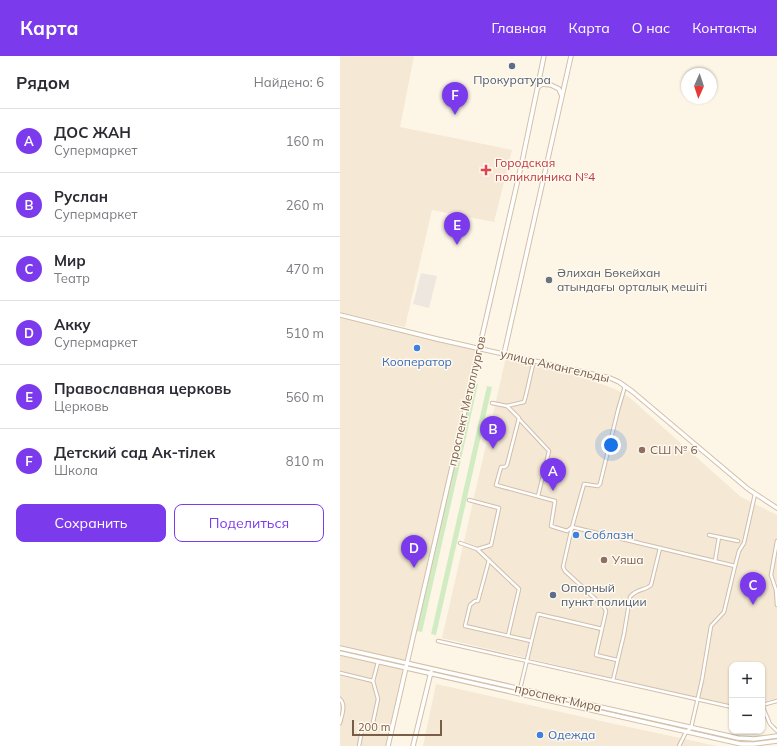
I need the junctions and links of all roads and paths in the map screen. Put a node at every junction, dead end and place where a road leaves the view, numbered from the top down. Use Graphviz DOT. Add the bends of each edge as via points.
graph roads {
  1 [pos="544,56"];
  2 [pos="571,56"];
  3 [pos="538,88"];
  4 [pos="562,96"];
  5 [pos="340,315"];
  6 [pos="479,348"];
  7 [pos="504,354"];
  8 [pos="534,361"];
  9 [pos="625,386"];
  10 [pos="492,403"];
  11 [pos="507,406"];
  12 [pos="519,418"];
  13 [pos="755,494"];
  14 [pos="538,497"];
  15 [pos="469,500"];
  16 [pos="777,508"];
  17 [pos="572,528"];
  18 [pos="709,534"];
  19 [pos="719,537"];
  20 [pos="738,541"];
  21 [pos="777,541"];
  22 [pos="460,543"];
  23 [pos="660,548"];
  24 [pos="477,549"];
  25 [pos="489,560"];
  26 [pos="715,561"];
  27 [pos="735,566"];
  28 [pos="777,605"];
  29 [pos="556,618"];
  30 [pos="602,629"];
  31 [pos="508,636"];
  32 [pos="438,641"];
  33 [pos="531,642"];
  34 [pos="340,648"];
  35 [pos="340,653"];
  36 [pos="367,654"];
  37 [pos="350,655"];
  38 [pos="617,660"];
  39 [pos="526,661"];
  40 [pos="378,662"];
  41 [pos="408,663"];
  42 [pos="406,668"];
  43 [pos="431,668"];
  44 [pos="340,673"];
  45 [pos="430,674"];
  46 [pos="613,680"];
  47 [pos="373,681"];
  48 [pos="496,686"];
  49 [pos="520,690"];
  50 [pos="340,699"];
  51 [pos="698,699"];
  52 [pos="777,701"];
  53 [pos="729,706"];
  54 [pos="340,723"];
  55 [pos="691,728"];
  56 [pos="777,731"];
  57 [pos="686,732"];
  58 [pos="777,736"];
  59 [pos="777,741"];
  60 [pos="359,746"];
  61 [pos="388,746"];
  62 [pos="413,746"];
  63 [pos="679,746"];
  1 -- 3 [label="main road, проспект Металлургов"];
  2 -- 4 [label="main road, проспект Металлургов"];
  3 -- 4 [label="main road" via="542,84 551,85 559,88"];
  3 -- 6 [label="main road, проспект Металлургов"];
  4 -- 7 [label="main road, проспект Металлургов"];
  5 -- 6 [label="main road, улица Амангельды"];
  6 -- 7 [label="main road, улица Амангельды"];
  6 -- 41 [label="main road, проспект Металлургов"];
  7 -- 8 [label="main road, улица Амангельды"];
  8 -- 9 [label="main road, улица Амангельды" via="610,378"];
  8 -- 11 [label="street" via="524,402"];
  9 -- 13 [label="main road, улица Амангельды"];
  9 -- 17 [label="street" via="600,484 584,484"];
  10 -- 11 [label="street"];
  11 -- 12 [label="street"];
  12 -- 14 [label="street" via="549,451"];
  12 -- 14 [label="street" via="507,465 501,467 496,485"];
  13 -- 16 [label="main road, улица Амангельды"];
  13 -- 27 [label="street" via="744,543"];
  14 -- 17 [label="street" via="555,501 551,526 567,531"];
  15 -- 24 [label="street" via="499,508 490,545"];
  17 -- 23 [label="street"];
  17 -- 30 [label="street" via="563,567 604,607 606,611"];
  18 -- 19 [label="street"];
  19 -- 20 [label="street"];
  19 -- 26 [label="street"];
  21 -- 28 [label="street" via="771,575"];
  22 -- 24 [label="street"];
  23 -- 26 [label="street"];
  23 -- 38 [label="street" via="650,587 634,592 630,597"];
  24 -- 25 [label="street"];
  25 -- 31 [label="street" via="520,590"];
  25 -- 31 [label="street" via="478,601 470,605 465,626"];
  26 -- 27 [label="street"];
  27 -- 51 [label="street" via="724,612 711,626"];
  29 -- 30 [label="street"];
  30 -- 33 [label="street" via="538,614"];
  30 -- 38 [label="street" via="596,655"];
  31 -- 33 [label="street"];
  32 -- 39 [label="street"];
  33 -- 39 [label="street"];
  34 -- 36 [label="main road, проспект Мира"];
  35 -- 37 [label="main road, проспект Мира"];
  36 -- 37 [label="main road"];
  36 -- 41 [label="main road, проспект Мира"];
  37 -- 40 [label="main road, проспект Мира"];
  38 -- 46 [label="street"];
  39 -- 46 [label="street"];
  39 -- 49 [label="street"];
  40 -- 42 [label="main road, проспект Мира"];
  40 -- 47 [label="street"];
  41 -- 42 [label="main road, проспект Металлургов"];
  41 -- 43 [label="main road, проспект Мира"];
  42 -- 45 [label="main road, проспект Мира"];
  42 -- 61 [label="main road, проспект Металлургов"];
  43 -- 45 [label="main road"];
  43 -- 48 [label="main road, проспект Мира"];
  44 -- 47 [label="street"];
  45 -- 48 [label="main road, проспект Мира"];
  45 -- 62 [label="main road"];
  46 -- 51 [label="street"];
  47 -- 60 [label="street" via="378,699 372,727 362,730"];
  48 -- 49 [label="main road, проспект Мира"];
  48 -- 57 [label="main road, проспект Мира"];
  49 -- 55 [label="main road, проспект Мира"];
  50 -- 54 [label="street" via="343,704"];
  51 -- 53 [label="street"];
  51 -- 55 [label="street"];
  52 -- 56 [label="street" via="762,705 770,724"];
  55 -- 57 [label="street"];
  55 -- 58 [label="main road, проспект Мира" via="742,739"];
  57 -- 59 [label="main road, проспект Мира" via="741,744"];
  57 -- 63 [label="street"];
}
